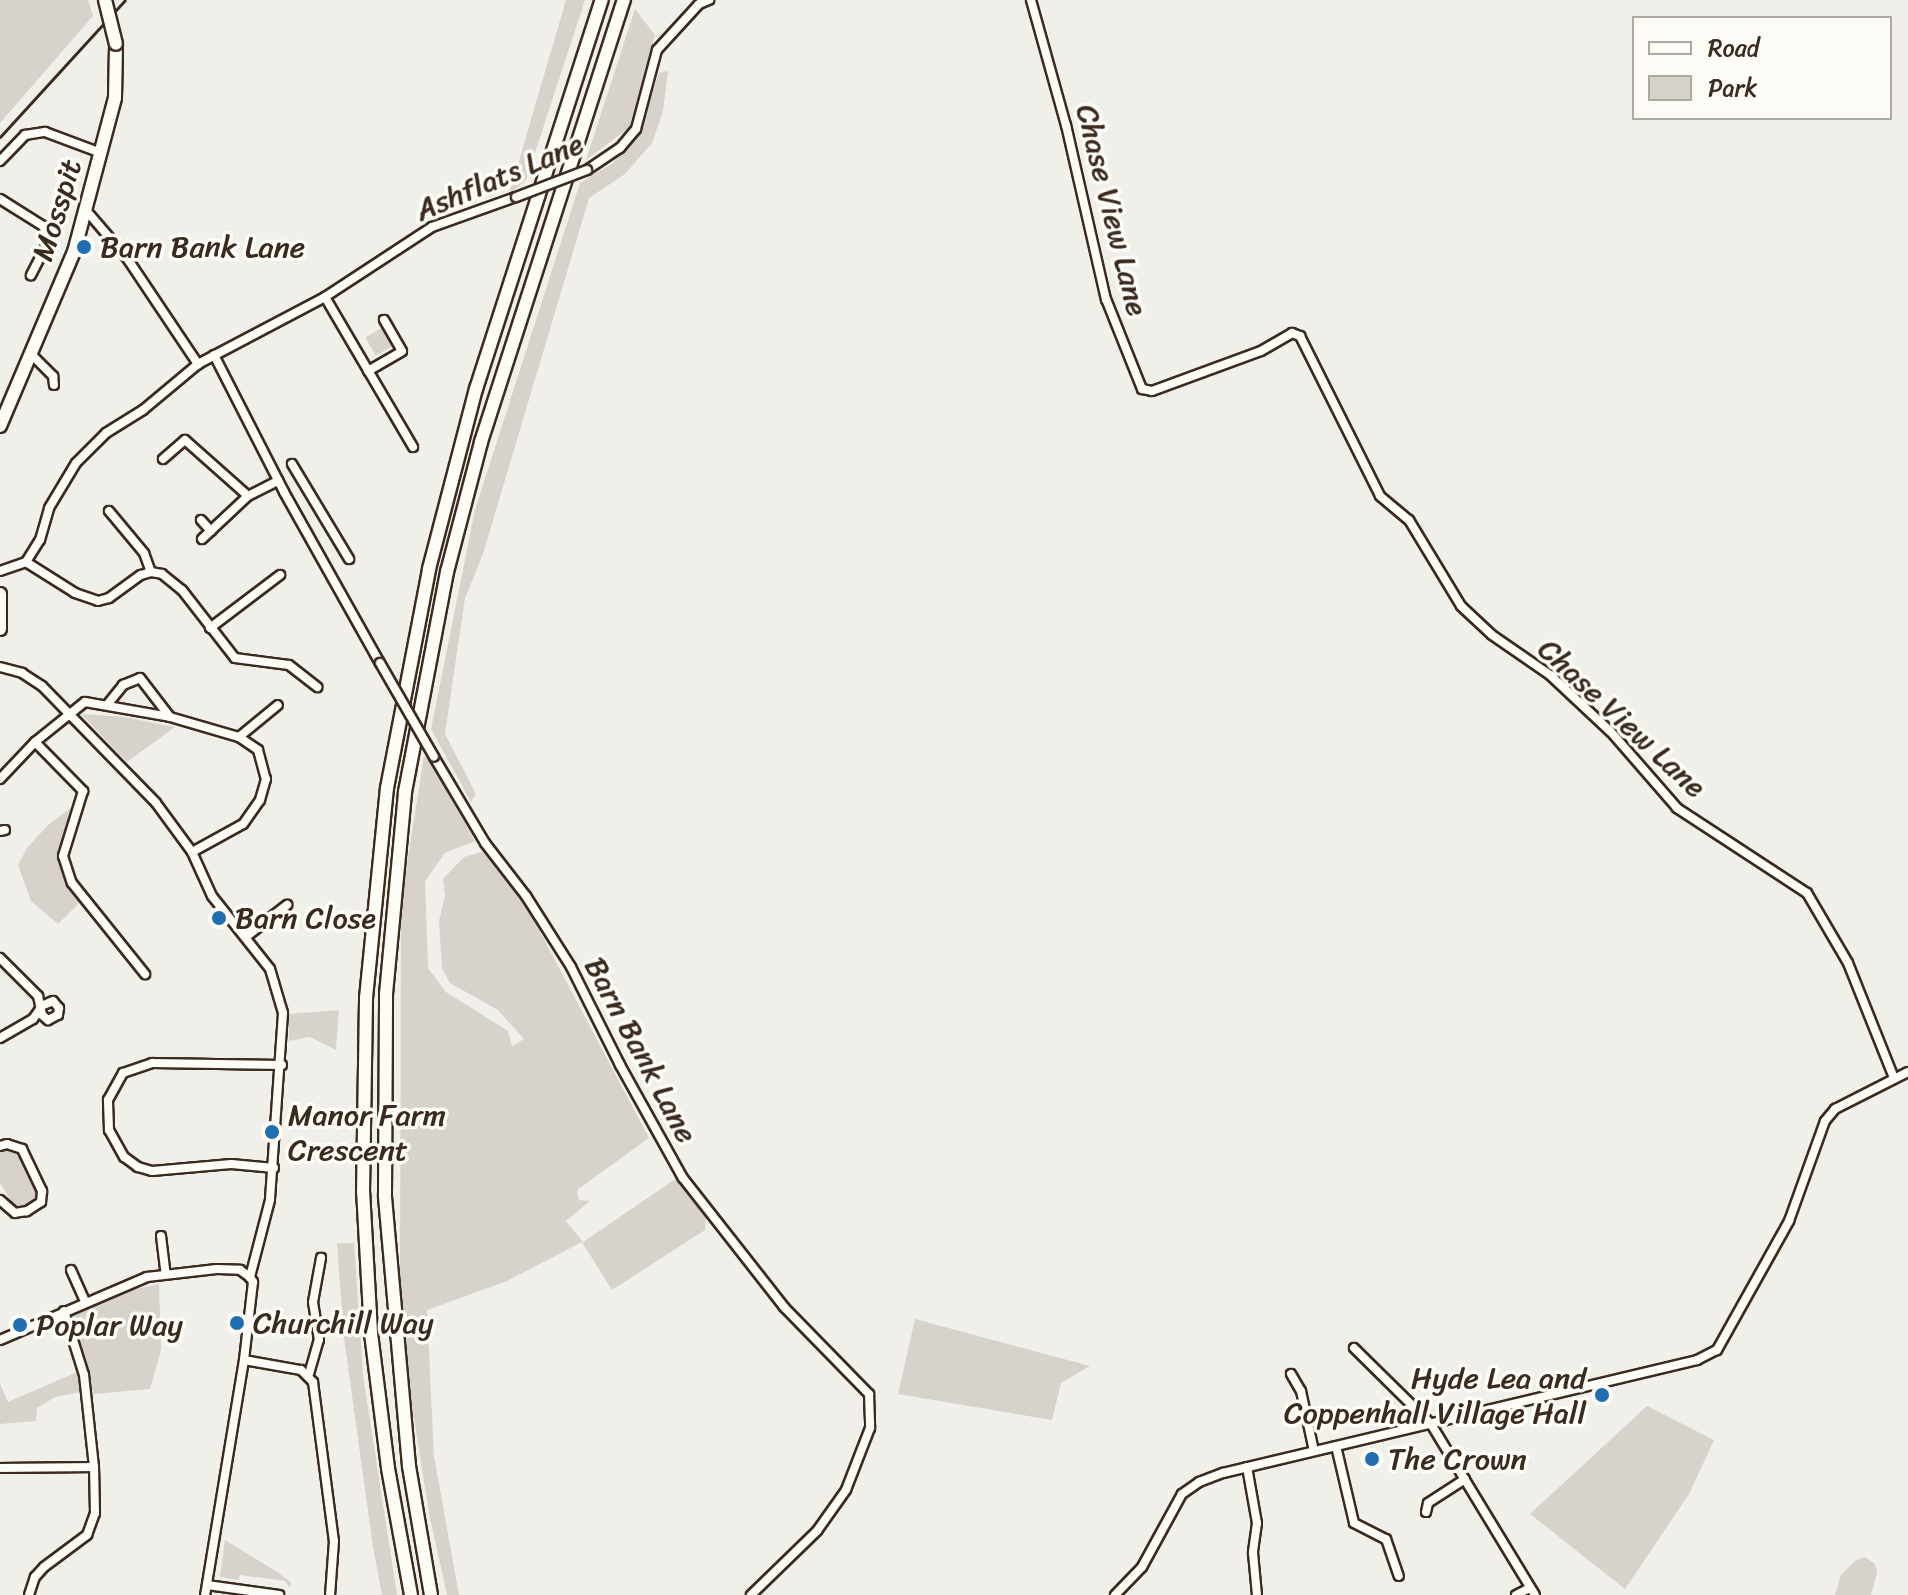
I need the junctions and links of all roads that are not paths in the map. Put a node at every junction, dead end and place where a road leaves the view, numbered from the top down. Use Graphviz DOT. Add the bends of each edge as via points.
graph roads {
  1 [pos="105,0"];
  2 [pos="602,0"];
  3 [pos="624,0"];
  4 [pos="709,0"];
  5 [pos="1031,0"];
  6 [pos="101,153"];
  7 [pos="0,161"];
  8 [pos="0,199"];
  9 [pos="85,209"];
  10 [pos="31,275"];
  11 [pos="325,297"];
  12 [pos="384,320"];
  13 [pos="30,352"];
  14 [pos="214,355"];
  15 [pos="198,364"];
  16 [pos="368,371"];
  17 [pos="54,385"];
  18 [pos="0,426"];
  19 [pos="413,447"];
  20 [pos="163,459"];
  21 [pos="292,464"];
  22 [pos="278,481"];
  23 [pos="302,484"];
  24 [pos="284,492"];
  25 [pos="248,496"];
  26 [pos="109,511"];
  27 [pos="201,520"];
  28 [pos="211,531"];
  29 [pos="202,539"];
  30 [pos="349,559"];
  31 [pos="26,562"];
  32 [pos="0,571"];
  33 [pos="151,572"];
  34 [pos="280,575"];
  35 [pos="0,594"];
  36 [pos="210,628"];
  37 [pos="0,629"];
  38 [pos="0,667"];
  39 [pos="317,687"];
  40 [pos="107,705"];
  41 [pos="278,705"];
  42 [pos="69,715"];
  43 [pos="170,717"];
  44 [pos="239,737"];
  45 [pos="35,742"];
  46 [pos="0,779"];
  47 [pos="192,852"];
  48 [pos="287,905"];
  49 [pos="247,936"];
  50 [pos="0,958"];
  51 [pos="145,974"];
  52 [pos="0,1038"];
  53 [pos="282,1065"];
  54 [pos="1908,1072"];
  55 [pos="1894,1078"];
  56 [pos="0,1146"];
  57 [pos="274,1168"];
  58 [pos="0,1200"];
  59 [pos="161,1236"];
  60 [pos="321,1258"];
  61 [pos="71,1270"];
  62 [pos="166,1274"];
  63 [pos="250,1277"];
  64 [pos="85,1302"];
  65 [pos="64,1311"];
  66 [pos="1,1336"];
  67 [pos="1354,1348"];
  68 [pos="244,1360"];
  69 [pos="309,1374"];
  70 [pos="1291,1374"];
  71 [pos="1431,1424"];
  72 [pos="1336,1446"];
  73 [pos="1314,1451"];
  74 [pos="94,1467"];
  75 [pos="1247,1467"];
  76 [pos="0,1468"];
  77 [pos="1465,1479"];
  78 [pos="1426,1512"];
  79 [pos="1399,1576"];
  80 [pos="207,1585"];
  81 [pos="1532,1591"];
  82 [pos="29,1595"];
  83 [pos="205,1595"];
  84 [pos="279,1595"];
  85 [pos="330,1595"];
  86 [pos="411,1595"];
  87 [pos="431,1595"];
  88 [pos="751,1595"];
  89 [pos="1115,1595"];
  90 [pos="1257,1595"];
  91 [pos="1516,1595"];
  1 -- 6 [label="highway, Mosspit, bridge" via="116,44 115,98"];
  2 -- 86 [label="highway" via="472,404 429,569 387,788 366,998 363,1192 371,1333"];
  3 -- 87 [label="highway" via="481,442 447,572 405,792 386,994 385,1195 409,1466"];
  4 -- 11 [label="street, Ashflats Lane, bridge" via="699,4 657,50 636,129 620,148 587,170 432,227"];
  5 -- 55 [label="street, Chase View Lane" via="1106,299 1142,389 1152,391 1261,351 1292,333 1300,336 1380,496 1409,520 1461,606 1601,722 1677,808 1807,893 1848,963"];
  6 -- 7 [label="street" via="45,132 25,135"];
  6 -- 9 [label="highway, Mosspit"];
  8 -- 10 [label="street" via="43,226 50,238"];
  9 -- 13 [label="highway, Mosspit" via="69,265"];
  9 -- 15 [label="street" via="127,258"];
  11 -- 14 [label="street, Ashflats Lane"];
  11 -- 16 [label="street"];
  12 -- 16 [label="street" via="402,351"];
  13 -- 17 [label="street" via="53,376"];
  13 -- 18 [label="highway, Mosspit"];
  14 -- 15 [label="street, Ashflats Lane"];
  14 -- 22 [label="street, Barn Bank Lane"];
  15 -- 31 [label="street, Ashflats Lane" via="106,433 76,463"];
  16 -- 19 [label="street"];
  20 -- 25 [label="street" via="185,440"];
  21 -- 23 [label="street"];
  22 -- 24 [label="street, Barn Bank Lane"];
  22 -- 25 [label="street"];
  23 -- 24 [label="street"];
  23 -- 30 [label="street"];
  24 -- 88 [label="street, Barn Bank Lane, bridge" via="485,843 571,967 683,1178 784,1307 869,1394 870,1428 846,1490 817,1531"];
  25 -- 28 [label="street"];
  26 -- 33 [label="street" via="144,553"];
  27 -- 28 [label="street"];
  28 -- 29 [label="street"];
  31 -- 32 [label="street"];
  31 -- 33 [label="street" via="98,601"];
  33 -- 36 [label="street" via="171,579"];
  34 -- 36 [label="street"];
  35 -- 37 [label="highway"];
  36 -- 39 [label="street" via="235,658 289,665"];
  38 -- 42 [label="street" via="33,679"];
  40 -- 42 [label="street" via="85,702"];
  40 -- 43 [label="street"];
  40 -- 43 [label="street" via="123,685 140,678"];
  41 -- 44 [label="street"];
  42 -- 45 [label="street"];
  42 -- 47 [label="street" via="156,803"];
  43 -- 44 [label="street"];
  44 -- 47 [label="street" via="258,750 266,779 260,800 243,824"];
  45 -- 46 [label="street"];
  45 -- 51 [label="street" via="83,791 63,856 72,883"];
  47 -- 49 [label="street" via="212,896"];
  48 -- 49 [label="street"];
  49 -- 53 [label="street" via="270,969 283,1013"];
  50 -- 52 [label="street" via="38,996 40,1008 33,1019"];
  53 -- 57 [label="street"];
  53 -- 57 [label="street" via="152,1063 123,1073 108,1100 109,1130 124,1157 138,1167"];
  54 -- 55 [label="street"];
  55 -- 71 [label="street" via="1835,1109 1825,1121 1789,1221 1717,1350 1697,1360"];
  56 -- 58 [label="street" via="22,1149 42,1191 41,1202 27,1211 15,1213"];
  57 -- 63 [label="street"];
  59 -- 62 [label="street"];
  60 -- 69 [label="street" via="313,1302 319,1340"];
  61 -- 64 [label="street"];
  62 -- 63 [label="street" via="217,1269 240,1270"];
  62 -- 64 [label="street"];
  63 -- 68 [label="street"];
  64 -- 65 [label="street"];
  65 -- 66 [label="street"];
  65 -- 74 [label="street" via="84,1375"];
  67 -- 71 [label="street"];
  68 -- 69 [label="street"];
  68 -- 80 [label="street"];
  69 -- 85 [label="street" via="334,1541"];
  70 -- 73 [label="street" via="1301,1391"];
  71 -- 72 [label="street"];
  71 -- 77 [label="street"];
  72 -- 73 [label="street"];
  72 -- 79 [label="street" via="1354,1523 1386,1539"];
  73 -- 75 [label="street"];
  74 -- 76 [label="street"];
  74 -- 82 [label="street" via="93,1523 87,1535 44,1567"];
  75 -- 89 [label="street" via="1199,1482 1182,1494 1142,1567"];
  75 -- 90 [label="street" via="1257,1523"];
  77 -- 78 [label="street" via="1428,1503"];
  77 -- 81 [label="street"];
  80 -- 83 [label="street"];
  80 -- 84 [label="street"];
  81 -- 91 [label="street"];
}
